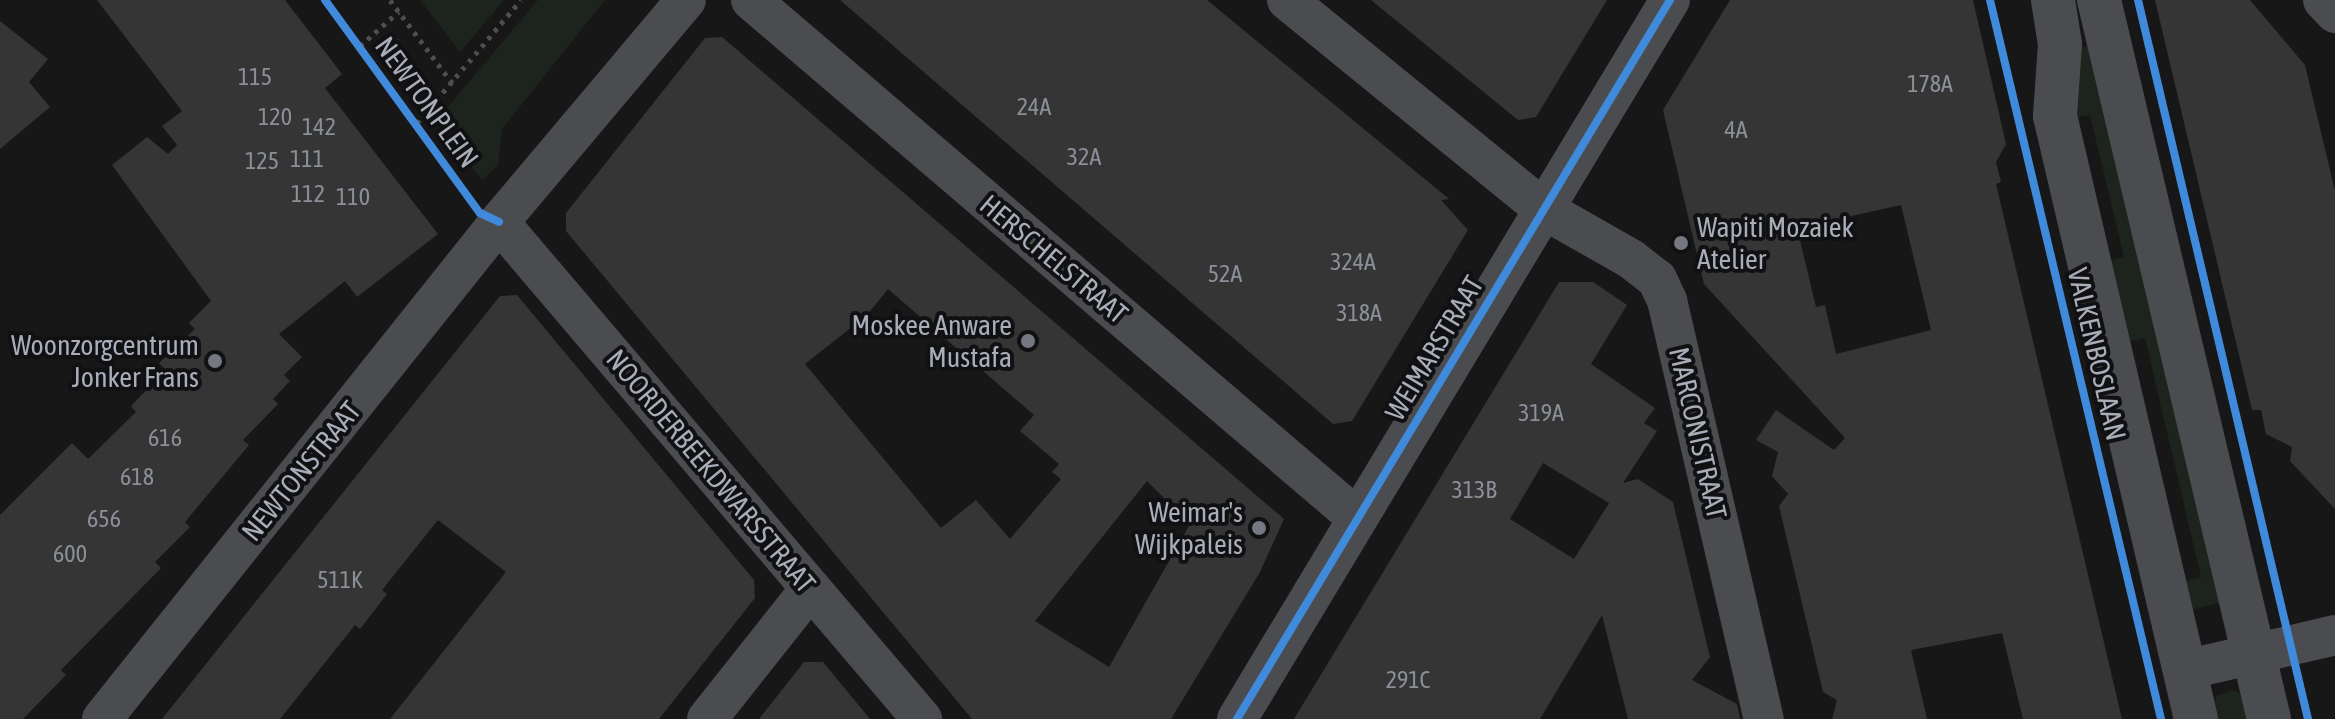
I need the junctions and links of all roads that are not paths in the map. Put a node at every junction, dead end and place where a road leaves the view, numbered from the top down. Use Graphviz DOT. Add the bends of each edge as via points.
graph roads {
  1 [pos="686,0"];
  2 [pos="751,0"];
  3 [pos="1287,0"];
  4 [pos="1670,0"];
  5 [pos="2053,0"];
  6 [pos="2099,0"];
  7 [pos="2323,0"];
  8 [pos="2335,13"];
  9 [pos="1543,209"];
  10 [pos="499,222"];
  11 [pos="1357,518"];
  12 [pos="811,588"];
  13 [pos="2335,635"];
  14 [pos="2254,653"];
  15 [pos="2185,670"];
  16 [pos="102,719"];
  17 [pos="707,719"];
  18 [pos="922,719"];
  19 [pos="1237,719"];
  20 [pos="1764,719"];
  21 [pos="2196,719"];
  22 [pos="2269,719"];
  1 -- 10 [label="street"];
  2 -- 11 [label="street, HERSCHELSTRAAT"];
  3 -- 9 [label="street, MARCONISTRAAT"];
  4 -- 9 [label="street, WEIMARSTRAAT"];
  5 -- 15 [label="street, VALKENBOSLAAN" via="2060,44 2055,116"];
  6 -- 14 [label="street"];
  7 -- 8 [label="street"];
  9 -- 11 [label="street, WEIMARSTRAAT"];
  9 -- 20 [label="street, MARCONISTRAAT" via="1631,259 1657,279 1667,300"];
  10 -- 12 [label="street, NOORDERBEEKDWARSSTRAAT"];
  10 -- 16 [label="street, NEWTONSTRAAT"];
  11 -- 19 [label="street, WEIMARSTRAAT"];
  12 -- 17 [label="street"];
  12 -- 18 [label="street, NOORDERBEEKDWARSSTRAAT"];
  13 -- 14 [label="street"];
  14 -- 15 [label="street"];
  14 -- 22 [label="street"];
  15 -- 21 [label="street, VALKENBOSLAAN"];
}
